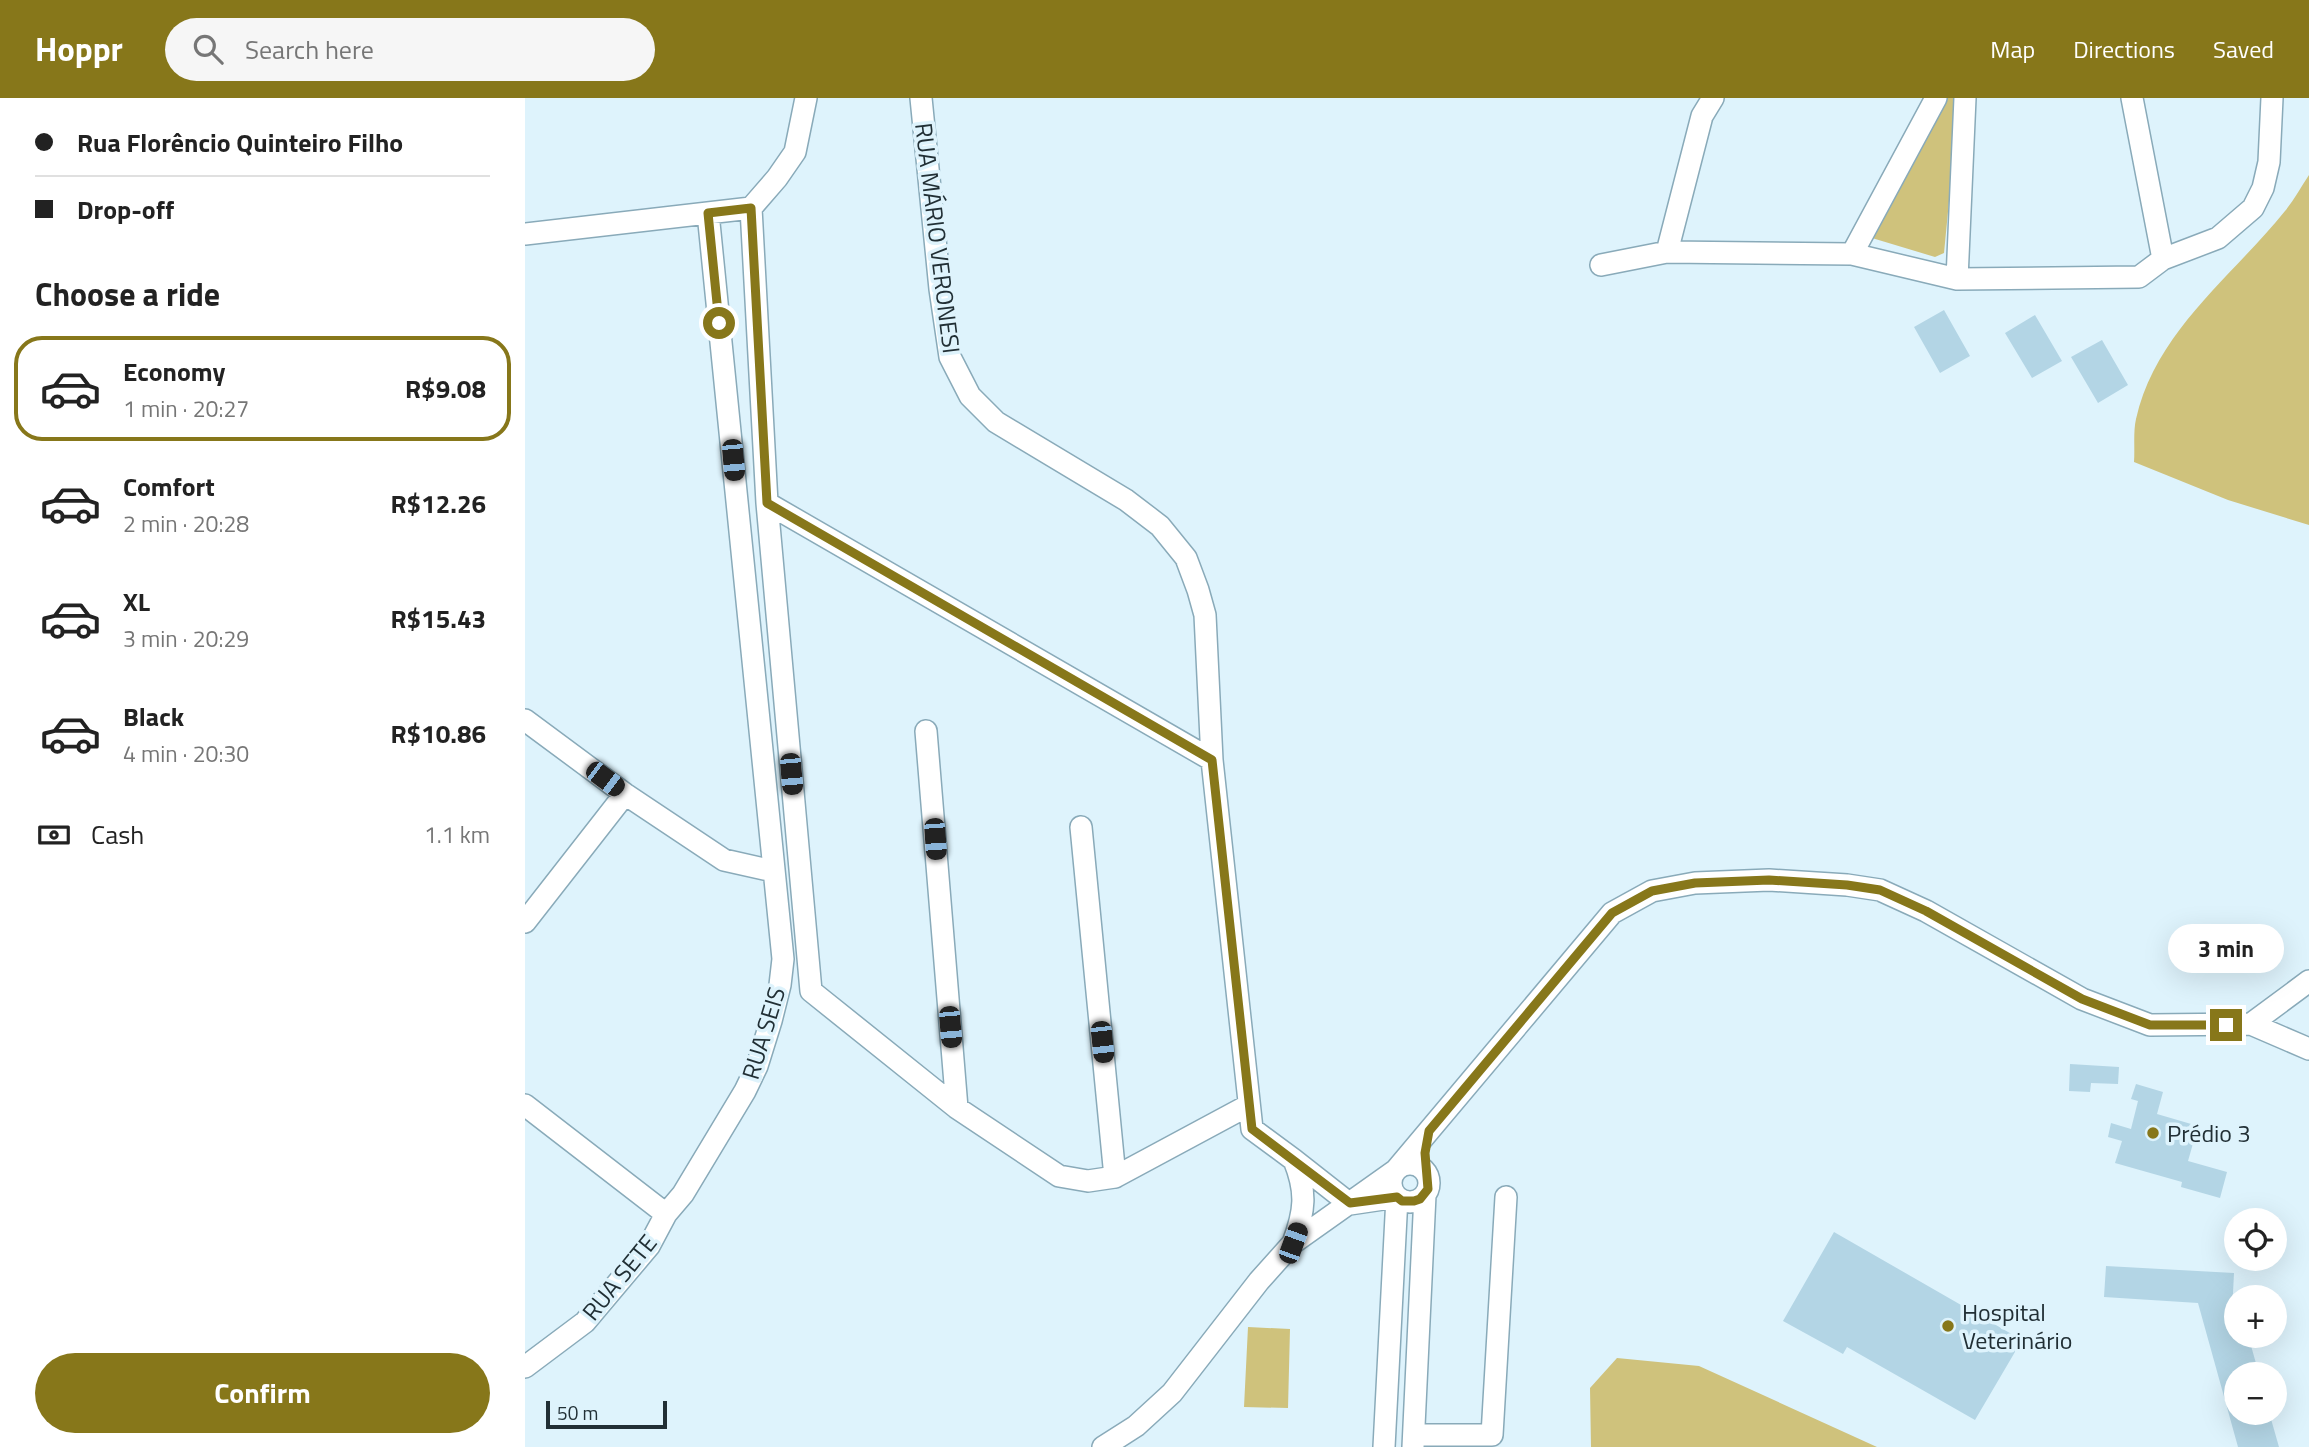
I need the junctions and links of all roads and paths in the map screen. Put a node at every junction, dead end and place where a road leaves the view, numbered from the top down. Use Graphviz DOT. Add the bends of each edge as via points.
graph roads {
  1 [pos="806,98"];
  2 [pos="921,98"];
  3 [pos="1713,98"];
  4 [pos="1936,98"];
  5 [pos="1965,98"];
  6 [pos="2132,98"];
  7 [pos="2272,98"];
  8 [pos="751,208"];
  9 [pos="708,213"];
  10 [pos="525,234"];
  11 [pos="1667,252"];
  12 [pos="1852,254"];
  13 [pos="2163,259"];
  14 [pos="1601,265"];
  15 [pos="1957,279"];
  16 [pos="767,503"];
  17 [pos="525,719"];
  18 [pos="926,731"];
  19 [pos="1212,760"];
  20 [pos="625,794"];
  21 [pos="1081,827"];
  22 [pos="773,871"];
  23 [pos="525,922"];
  24 [pos="2309,981"];
  25 [pos="2251,1024"];
  26 [pos="2309,1049"];
  27 [pos="525,1105"];
  28 [pos="1249,1105"];
  29 [pos="957,1108"];
  30 [pos="1429,1131"];
  31 [pos="1294,1160"];
  32 [pos="1396,1170"];
  33 [pos="1425,1171"];
  34 [pos="1115,1177"];
  35 [pos="1425,1195"];
  36 [pos="1397,1197"];
  37 [pos="1506,1197"];
  38 [pos="1350,1203"];
  39 [pos="666,1214"];
  40 [pos="1293,1243"];
  41 [pos="525,1367"];
  42 [pos="1413,1441"];
  43 [pos="1103,1447"];
  44 [pos="1384,1447"];
  1 -- 8 [label="street" via="795,152"];
  2 -- 19 [label="street, RUA MÁRIO VERONESI" via="950,357 970,397 996,422 1126,500 1160,526 1186,558 1205,615"];
  3 -- 11 [label="street" via="1702,116"];
  4 -- 12 [label="street"];
  5 -- 15 [label="street"];
  6 -- 13 [label="street"];
  7 -- 13 [label="street" via="2269,162 2253,208 2218,238"];
  8 -- 9 [label="street"];
  8 -- 16 [label="street"];
  9 -- 10 [label="street"];
  9 -- 22 [label="street, RUA SEIS"];
  11 -- 12 [label="street"];
  11 -- 14 [label="street"];
  12 -- 15 [label="street"];
  13 -- 15 [label="street" via="2139,277"];
  16 -- 19 [label="street"];
  16 -- 29 [label="street" via="811,991"];
  17 -- 20 [label="street"];
  18 -- 29 [label="street"];
  19 -- 28 [label="street, RUA MÁRIO VERONESI"];
  20 -- 22 [label="street" via="724,860"];
  20 -- 23 [label="street"];
  21 -- 34 [label="street"];
  22 -- 39 [label="street, RUA SEIS" via="783,959 765,1043 745,1091"];
  24 -- 25 [label="street"];
  25 -- 26 [label="street"];
  25 -- 30 [label="street" via="2150,1025 2082,999 1880,890 1769,880 1695,883 1652,891 1612,913"];
  27 -- 39 [label="street, RUA SETE"];
  28 -- 31 [label="street, RUA MÁRIO VERONESI" via="1252,1129"];
  28 -- 34 [label="street"];
  29 -- 34 [label="street" via="1059,1176 1088,1181"];
  30 -- 32 [label="street"];
  30 -- 33 [label="street"];
  31 -- 38 [label="street, RUA MÁRIO VERONESI"];
  31 -- 40 [label="street" via="1304,1197"];
  32 -- 33 [label="street" via="1407,1164"];
  32 -- 36 [label="street" via="1391,1187"];
  32 -- 38 [label="street"];
  33 -- 35 [label="street" via="1429,1183"];
  35 -- 36 [label="street" via="1414,1201"];
  35 -- 42 [label="street"];
  36 -- 38 [label="street"];
  36 -- 44 [label="street"];
  37 -- 42 [label="street" via="1492,1435"];
  38 -- 40 [label="street"];
  39 -- 41 [label="street, RUA SETE" via="649,1246 585,1322"];
  40 -- 43 [label="street" via="1172,1392 1136,1426"];
}
